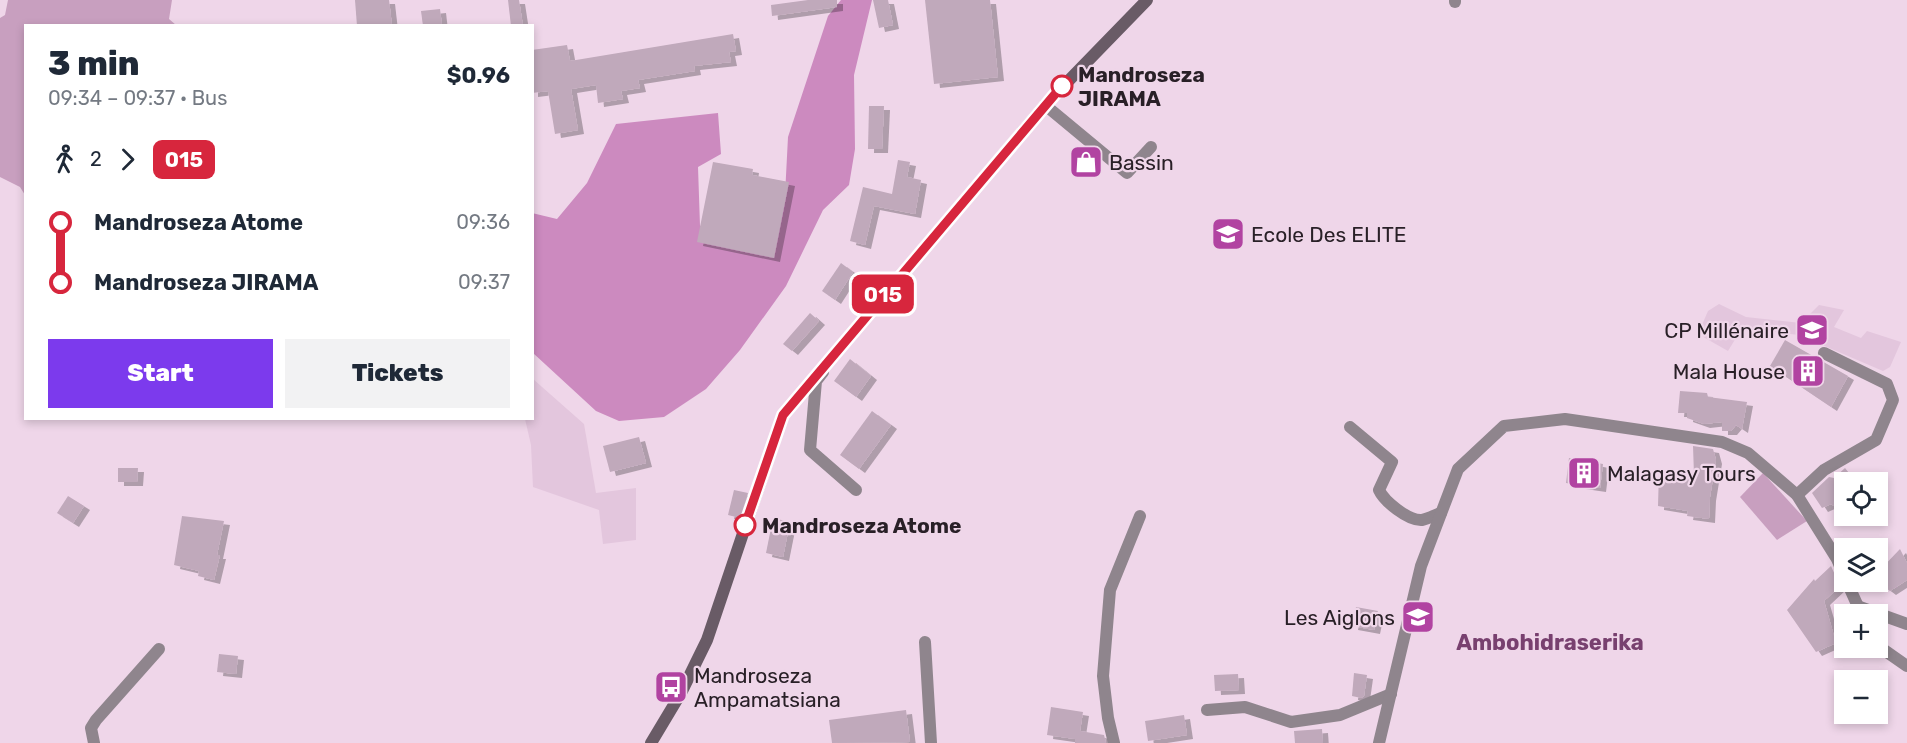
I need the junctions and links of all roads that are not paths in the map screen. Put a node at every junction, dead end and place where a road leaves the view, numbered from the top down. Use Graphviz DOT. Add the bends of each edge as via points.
graph roads {
  1 [pos="1147,0"];
  2 [pos="1045,105"];
  3 [pos="1151,147"];
  4 [pos="861,320"];
  5 [pos="1824,353"];
  6 [pos="1350,427"];
  7 [pos="856,490"];
  8 [pos="1797,495"];
  9 [pos="1441,513"];
  10 [pos="1140,516"];
  11 [pos="1834,554"];
  12 [pos="1888,618"];
  13 [pos="1907,624"];
  14 [pos="925,642"];
  15 [pos="159,649"];
  16 [pos="1888,653"];
  17 [pos="1907,666"];
  18 [pos="1391,694"];
  19 [pos="1207,710"];
  20 [pos="94,743"];
  21 [pos="651,743"];
  22 [pos="931,743"];
  23 [pos="1114,743"];
  24 [pos="1379,743"];
  1 -- 2 [label="main road"];
  2 -- 3 [label="street" via="1127,173"];
  2 -- 4 [label="main road"];
  4 -- 7 [label="street" via="816,381 810,450"];
  4 -- 21 [label="main road" via="778,425 707,640"];
  5 -- 8 [label="street" via="1887,384 1893,400 1876,441 1824,470"];
  6 -- 9 [label="street" via="1392,462 1379,490 1392,507 1422,520"];
  8 -- 9 [label="street" via="1748,453 1722,442 1565,419 1504,426 1458,469"];
  8 -- 11 [label="street"];
  9 -- 18 [label="street" via="1421,566"];
  10 -- 23 [label="street" via="1110,590 1103,676"];
  12 -- 13 [label="street"];
  14 -- 22 [label="street"];
  15 -- 20 [label="street" via="96,720 91,729"];
  16 -- 17 [label="street"];
  18 -- 19 [label="street" via="1340,716 1290,722 1245,707"];
  18 -- 24 [label="street"];
}
